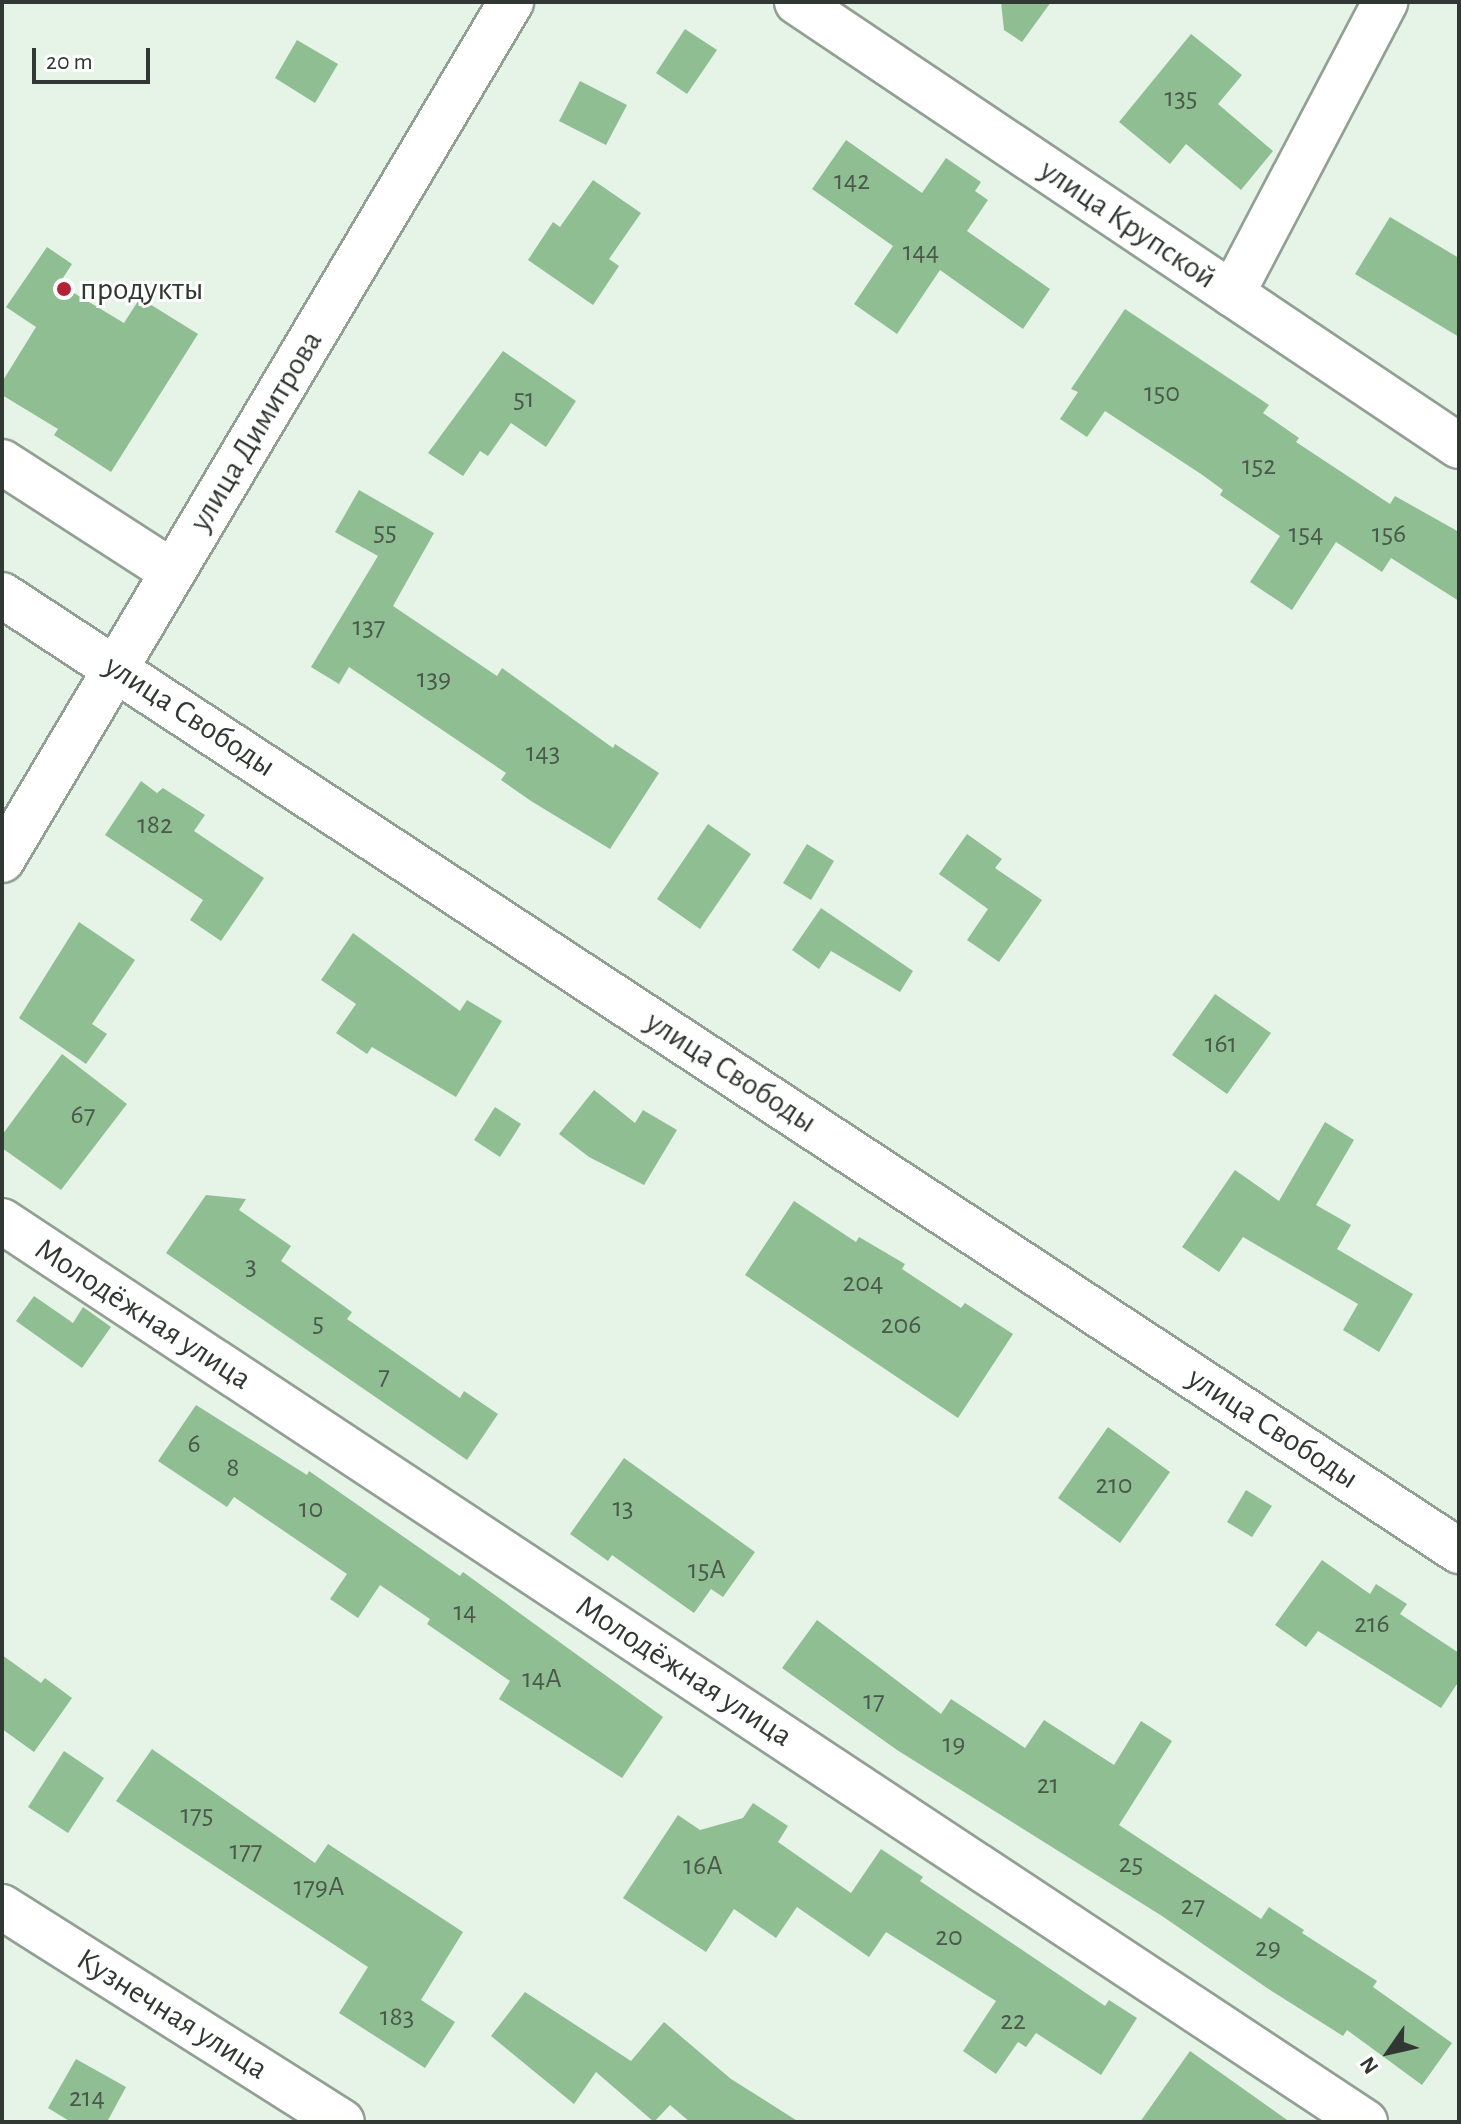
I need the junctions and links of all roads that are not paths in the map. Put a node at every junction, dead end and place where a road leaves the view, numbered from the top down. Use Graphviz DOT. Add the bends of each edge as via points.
graph roads {
  1 [pos="511,2"];
  2 [pos="797,2"];
  3 [pos="1385,2"];
  4 [pos="1232,294"];
  5 [pos="1459,446"];
  6 [pos="2,462"];
  7 [pos="173,572"];
  8 [pos="2,595"];
  9 [pos="116,668"];
  10 [pos="2,860"];
  11 [pos="2,1221"];
  12 [pos="1459,1551"];
  13 [pos="2,1907"];
  14 [pos="342,2122"];
  15 [pos="1365,2122"];
  1 -- 7 [label="street, улица Димитрова"];
  2 -- 4 [label="street, улица Крупской"];
  3 -- 4 [label="street"];
  4 -- 5 [label="street, улица Крупской"];
  6 -- 7 [label="street"];
  7 -- 9 [label="street, улица Димитрова"];
  8 -- 9 [label="street, улица Свободы"];
  9 -- 10 [label="street, улица Димитрова"];
  9 -- 12 [label="street, улица Свободы"];
  11 -- 15 [label="street, Молодёжная улица"];
  13 -- 14 [label="street, Кузнечная улица"];
}
